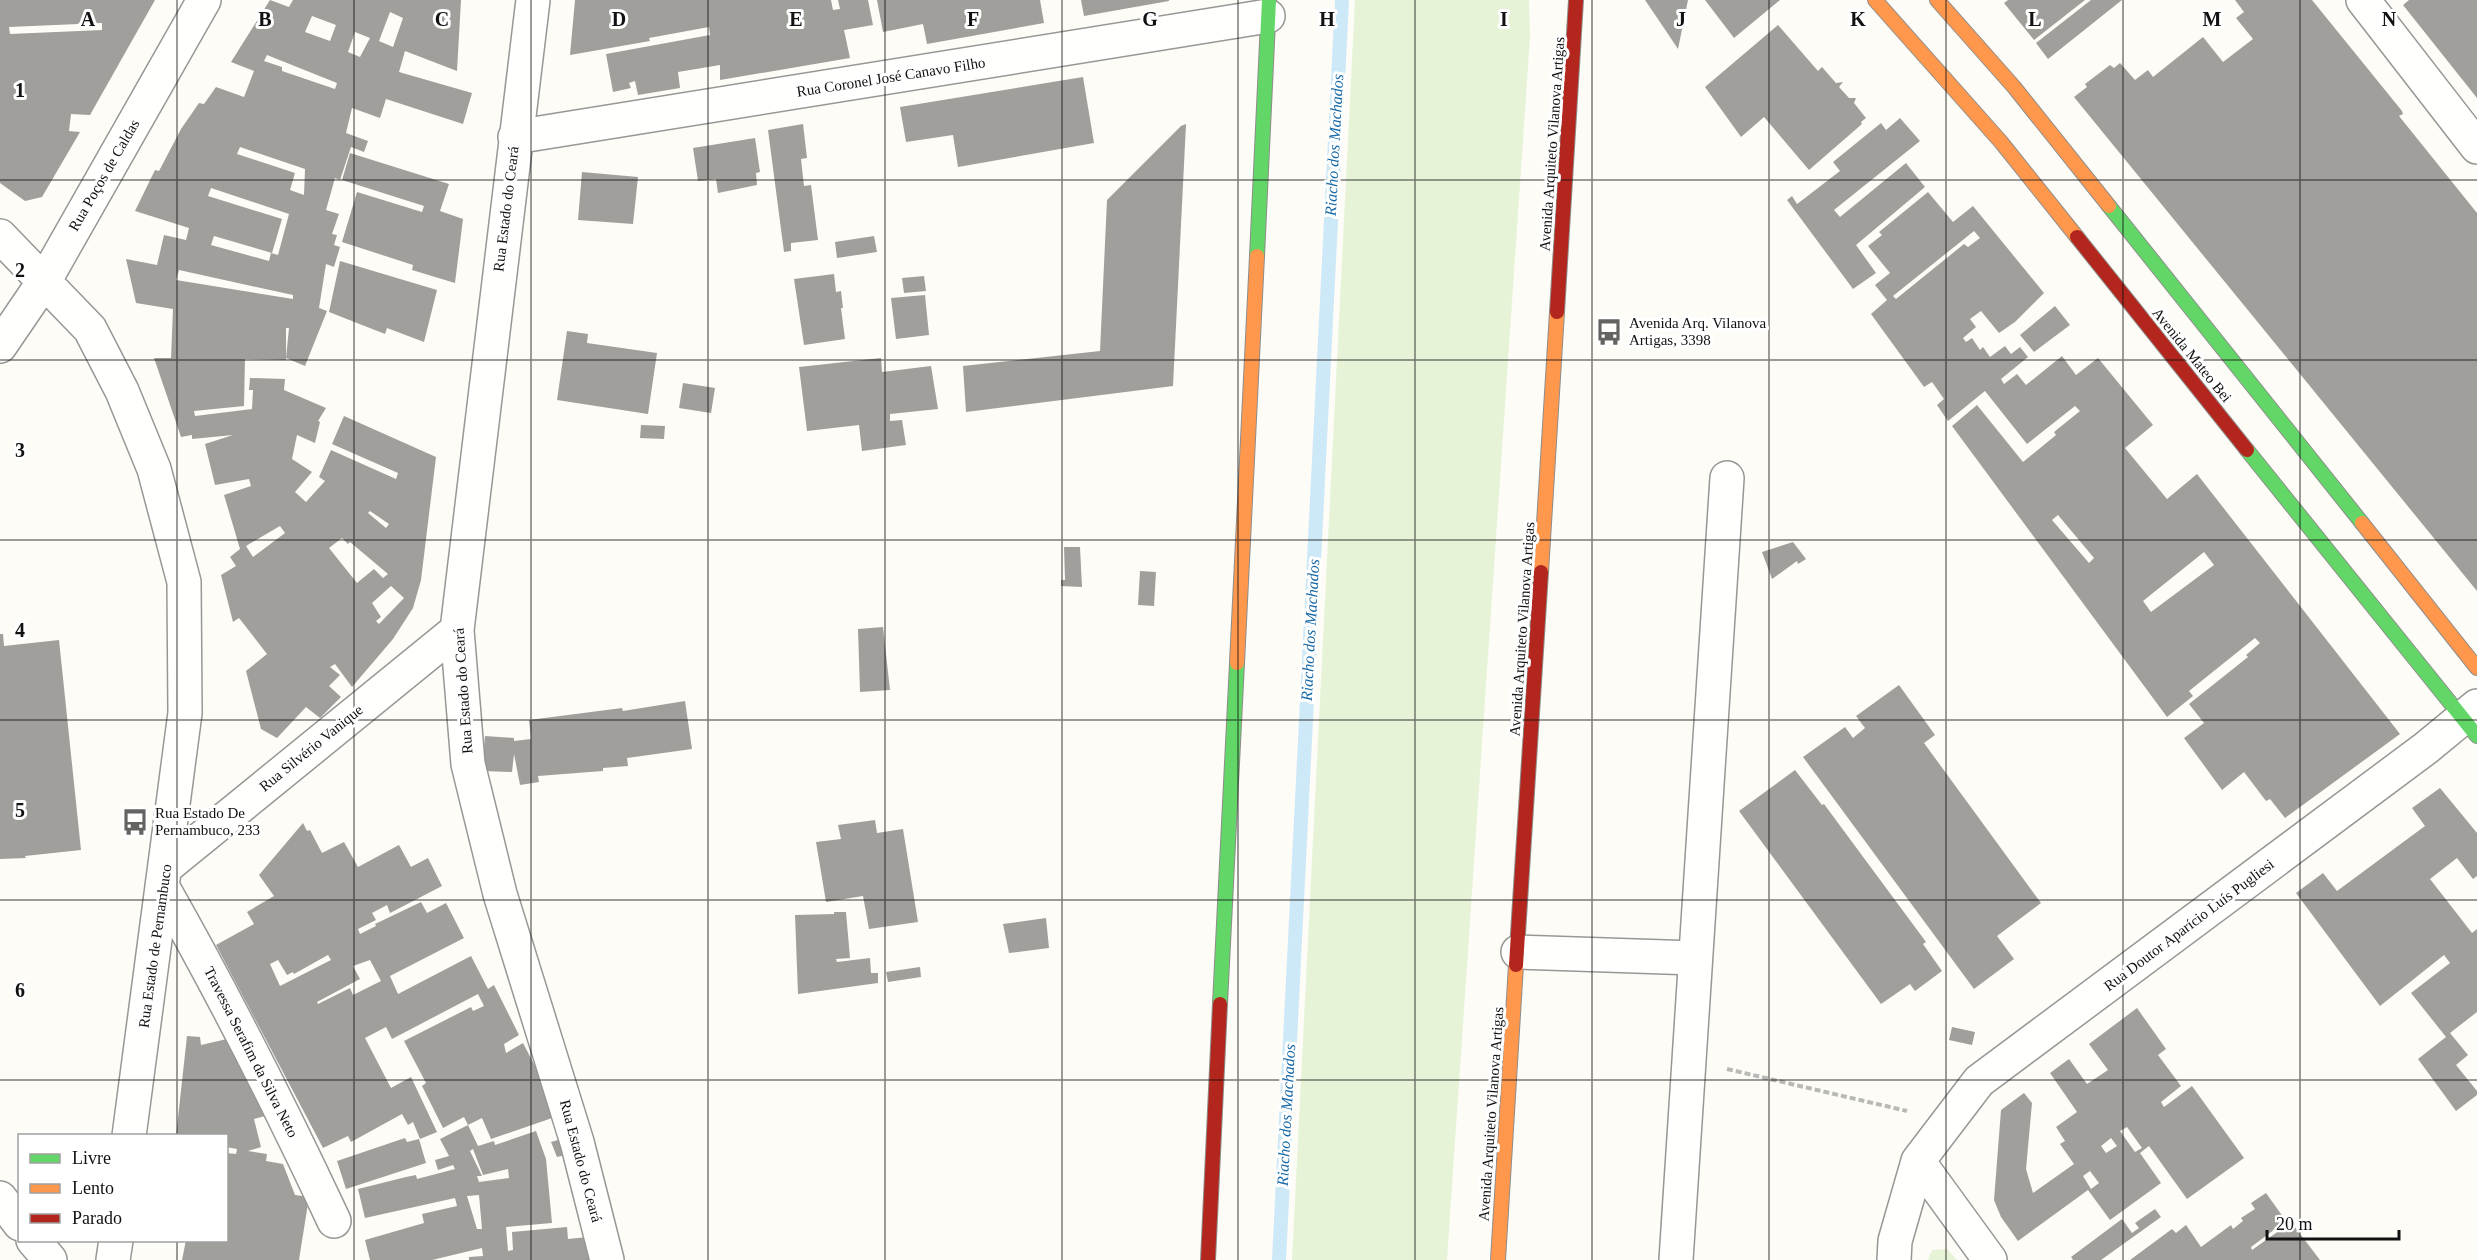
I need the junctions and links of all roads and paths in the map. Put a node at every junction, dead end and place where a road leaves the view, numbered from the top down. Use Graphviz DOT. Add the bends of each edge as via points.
graph roads {
  1 [pos="204,0"];
  2 [pos="533,0"];
  3 [pos="1576,0"];
  4 [pos="1586,0"];
  5 [pos="1875,0"];
  6 [pos="1937,0"];
  7 [pos="2363,0"];
  8 [pos="1269,8"];
  9 [pos="1576,17"];
  10 [pos="515,137"];
  11 [pos="2477,147"];
  12 [pos="0,236"];
  13 [pos="45,280"];
  14 [pos="0,346"];
  15 [pos="1727,478"];
  16 [pos="457,630"];
  17 [pos="2477,668"];
  18 [pos="2472,720"];
  19 [pos="164,877"];
  20 [pos="1518,952"];
  21 [pos="1695,958"];
  22 [pos="1688,1060"];
  23 [pos="1947,1120"];
  24 [pos="129,1134"];
  25 [pos="1918,1161"];
  26 [pos="0,1197"];
  27 [pos="18,1221"];
  28 [pos="334,1221"];
  29 [pos="35,1242"];
  30 [pos="116,1242"];
  31 [pos="50,1260"];
  32 [pos="113,1260"];
  33 [pos="607,1260"];
  34 [pos="1208,1260"];
  35 [pos="1498,1260"];
  36 [pos="1676,1260"];
  37 [pos="1894,1260"];
  38 [pos="1990,1260"];
  1 -- 13 [label="street, Rua Poços de Caldas"];
  2 -- 10 [label="street, Rua Estado do Ceará"];
  3 -- 9 [label="main road, Avenida Arquiteto Vilanova Artigas"];
  4 -- 9 [label="main road"];
  5 -- 18 [label="main road, Avenida Mateo Bei" via="2001,142"];
  6 -- 17 [label="main road, Avenida Mateo Bei" via="2014,87"];
  7 -- 11 [label="street"];
  8 -- 10 [label="street, Rua Coronel José Canavo Filho"];
  8 -- 34 [label="main road"];
  9 -- 20 [label="main road, Avenida Arquiteto Vilanova Artigas"];
  10 -- 16 [label="street, Rua Estado do Ceará"];
  12 -- 13 [label="street, Rua Estado de Pernambuco"];
  13 -- 14 [label="street, Rua Poços de Caldas"];
  13 -- 19 [label="street, Rua Estado de Pernambuco" via="90,329 123,391 153,469 184,582 185,713"];
  15 -- 21 [label="street"];
  16 -- 19 [label="street, Rua Silvério Vanique"];
  16 -- 33 [label="street, Rua Estado do Ceará" via="468,764 500,894 577,1142"];
  18 -- 23 [label="street, Rua Doutor Aparício Luís Pugliesi" via="2426,748 1978,1081"];
  19 -- 24 [label="street, Rua Estado de Pernambuco"];
  19 -- 28 [label="street, Travessa Serafim da Silva Neto"];
  20 -- 21 [label="street"];
  20 -- 35 [label="main road, Avenida Arquiteto Vilanova Artigas"];
  21 -- 22 [label="street"];
  22 -- 23 [label="path"];
  22 -- 36 [label="street"];
  23 -- 25 [label="street, Rua Doutor Aparício Luís Pugliesi"];
  25 -- 37 [label="street, Rua Doutor Aparício Luís Pugliesi" via="1895,1241"];
  25 -- 38 [label="street"];
  26 -- 27 [label="street"];
  29 -- 31 [label="street"];
  30 -- 32 [label="street"];
}
